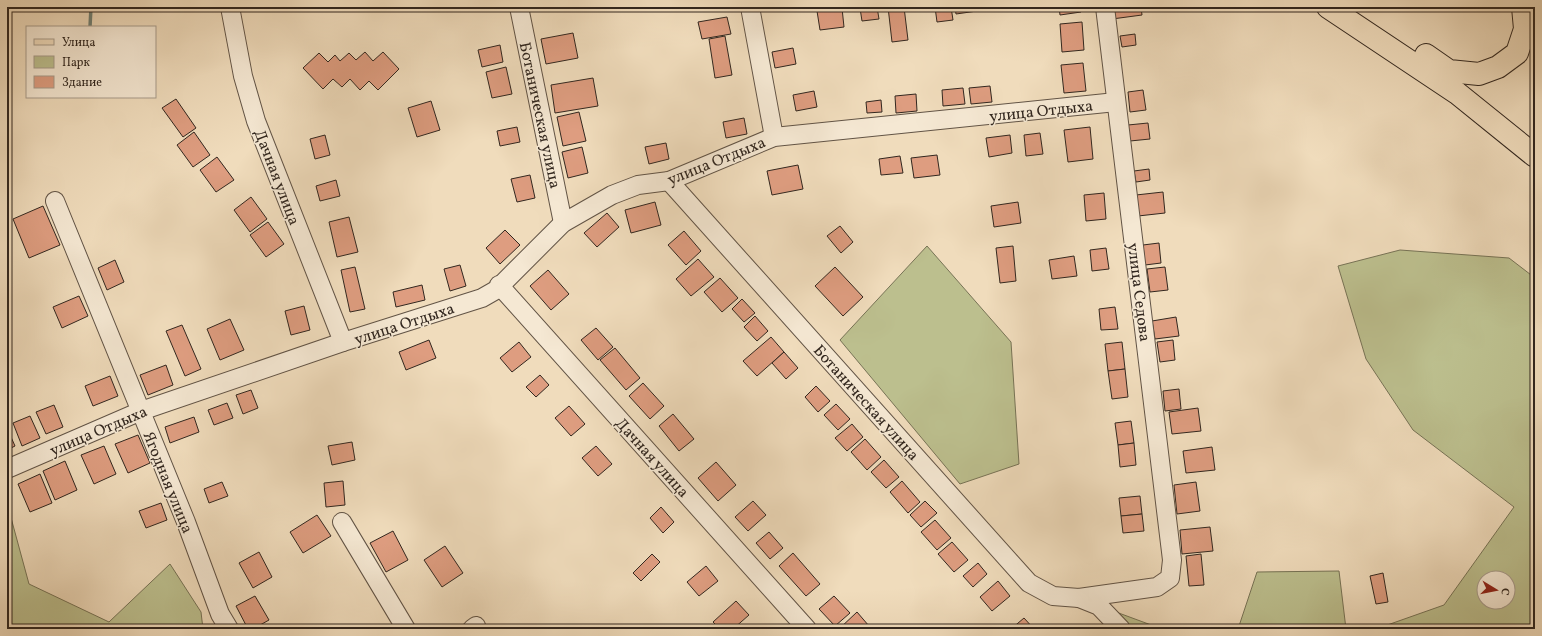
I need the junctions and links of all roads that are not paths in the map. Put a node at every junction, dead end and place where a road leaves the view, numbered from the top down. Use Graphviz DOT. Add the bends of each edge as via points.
graph roads {
  1 [pos="230,7"];
  2 [pos="519,7"];
  3 [pos="750,7"];
  4 [pos="1105,7"];
  5 [pos="1328,7"];
  6 [pos="1355,7"];
  7 [pos="1523,7"];
  8 [pos="1526,7"];
  9 [pos="1535,30"];
  10 [pos="1116,102"];
  11 [pos="774,137"];
  12 [pos="1535,156"];
  13 [pos="669,181"];
  14 [pos="55,201"];
  15 [pos="563,223"];
  16 [pos="499,285"];
  17 [pos="343,342"];
  18 [pos="140,411"];
  19 [pos="7,468"];
  20 [pos="342,522"];
  21 [pos="1079,598"];
  22 [pos="228,629"];
  23 [pos="406,629"];
  24 [pos="807,629"];
  25 [pos="1121,629"];
  1 -- 17 [label="street, Дачная улица" via="243,76 256,121"];
  2 -- 15 [label="street, Ботаническая улица"];
  3 -- 11 [label="street, улица Отдыха"];
  4 -- 10 [label="street, улица Седова"];
  5 -- 12 [label="main road" via="1457,93"];
  6 -- 7 [label="main road" via="1449,71 1479,74 1498,67 1517,53 1525,29"];
  8 -- 9 [label="main road"];
  10 -- 11 [label="street, улица Отдыха"];
  10 -- 21 [label="street, улица Седова" via="1172,560 1170,578 1156,587"];
  11 -- 13 [label="street, улица Отдыха"];
  13 -- 15 [label="street, улица Отдыха" via="625,189"];
  13 -- 21 [label="street, Ботаническая улица" via="1030,584 1053,596"];
  14 -- 18 [label="street, Ягодная улица"];
  15 -- 16 [label="street, улица Отдыха"];
  16 -- 17 [label="street, улица Отдыха" via="482,298"];
  16 -- 24 [label="street, Дачная улица"];
  17 -- 18 [label="street, улица Отдыха"];
  18 -- 19 [label="street, улица Отдыха"];
  18 -- 22 [label="street, Ягодная улица"];
  20 -- 23 [label="street"];
  21 -- 25 [label="street" via="1099,606"];
}
